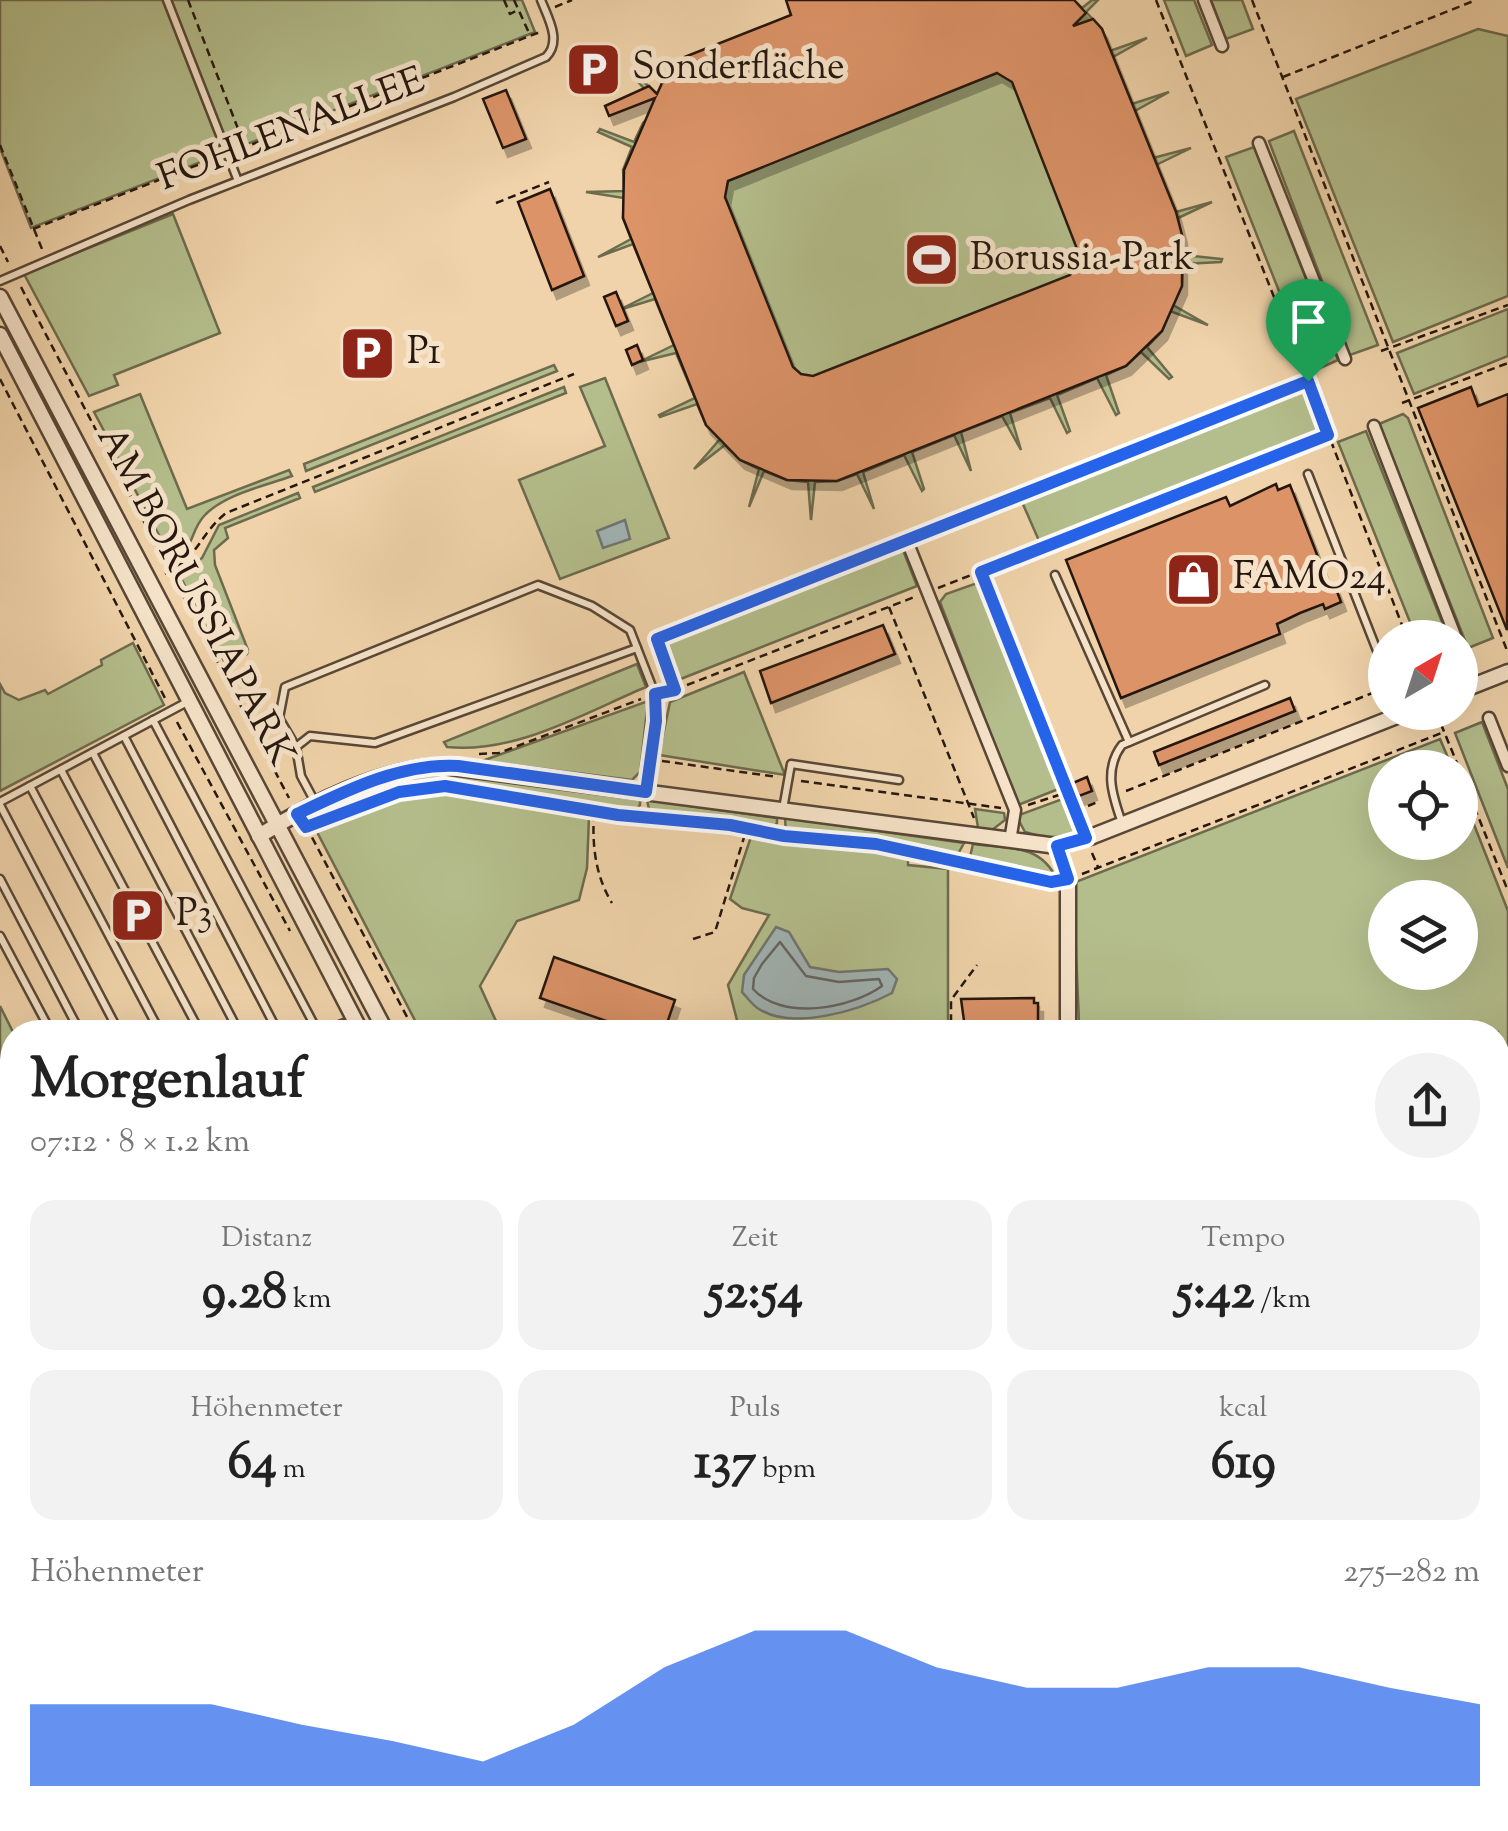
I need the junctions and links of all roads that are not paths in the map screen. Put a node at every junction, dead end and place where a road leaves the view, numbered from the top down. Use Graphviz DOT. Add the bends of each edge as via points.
graph roads {
  1 [pos="167,0"];
  2 [pos="541,0"];
  3 [pos="1204,0"];
  4 [pos="1222,46"];
  5 [pos="1259,143"];
  6 [pos="238,180"];
  7 [pos="0,281"];
  8 [pos="0,297"];
  9 [pos="0,336"];
  10 [pos="1345,359"];
  11 [pos="1308,381"];
  12 [pos="1374,426"];
  13 [pos="1308,474"];
  14 [pos="907,541"];
  15 [pos="1055,575"];
  16 [pos="1449,620"];
  17 [pos="1368,628"];
  18 [pos="636,648"];
  19 [pos="1508,672"];
  20 [pos="1478,684"];
  21 [pos="1264,685"];
  22 [pos="675,690"];
  23 [pos="190,700"];
  24 [pos="1489,718"];
  25 [pos="153,720"];
  26 [pos="1368,727"];
  27 [pos="124,736"];
  28 [pos="1129,742"];
  29 [pos="296,747"];
  30 [pos="92,753"];
  31 [pos="1508,766"];
  32 [pos="60,770"];
  33 [pos="899,780"];
  34 [pos="30,786"];
  35 [pos="646,792"];
  36 [pos="0,804"];
  37 [pos="316,805"];
  38 [pos="783,810"];
  39 [pos="278,824"];
  40 [pos="1123,824"];
  41 [pos="259,836"];
  42 [pos="1010,840"];
  43 [pos="1057,846"];
  44 [pos="0,879"];
  45 [pos="0,936"];
  46 [pos="46,1020"];
  47 [pos="74,1020"];
  48 [pos="112,1020"];
  49 [pos="154,1020"];
  50 [pos="194,1020"];
  51 [pos="233,1020"];
  52 [pos="272,1020"];
  53 [pos="314,1020"];
  54 [pos="354,1020"];
  55 [pos="380,1020"];
  56 [pos="1068,1020"];
  1 -- 6 [label="lane"];
  2 -- 6 [label="lane, FOHLENALLEE" via="553,55"];
  3 -- 4 [label="street"];
  5 -- 10 [label="street"];
  6 -- 7 [label="lane, FOHLENALLEE"];
  8 -- 39 [label="street, AM BORUSSIAPARK"];
  9 -- 23 [label="street, AM BORUSSIAPARK"];
  11 -- 14 [label="street"];
  12 -- 16 [label="street"];
  13 -- 17 [label="lane"];
  14 -- 22 [label="street" via="657,639"];
  14 -- 42 [label="street" via="1015,810"];
  15 -- 28 [label="lane"];
  18 -- 29 [label="lane" via="374,743 310,736"];
  18 -- 29 [label="lane" via="630,630 538,584 285,687 279,718"];
  18 -- 35 [label="lane" via="655,694"];
  19 -- 20 [label="street"];
  21 -- 28 [label="lane"];
  23 -- 25 [label="lane"];
  23 -- 41 [label="street, AM BORUSSIAPARK"];
  24 -- 31 [label="street"];
  25 -- 27 [label="lane"];
  25 -- 53 [label="lane"];
  26 -- 40 [label="street"];
  27 -- 30 [label="lane"];
  27 -- 52 [label="lane"];
  28 -- 40 [label="lane" via="1116,753 1109,788"];
  29 -- 37 [label="lane"];
  30 -- 32 [label="lane"];
  30 -- 51 [label="lane"];
  32 -- 34 [label="lane"];
  32 -- 50 [label="lane"];
  33 -- 38 [label="lane" via="791,764"];
  34 -- 36 [label="lane"];
  34 -- 49 [label="lane"];
  35 -- 37 [label="street" via="430,766"];
  35 -- 38 [label="street"];
  36 -- 48 [label="lane"];
  37 -- 39 [label="street"];
  38 -- 42 [label="street"];
  39 -- 41 [label="street"];
  39 -- 55 [label="street, AM BORUSSIAPARK"];
  40 -- 43 [label="street"];
  41 -- 54 [label="street, AM BORUSSIAPARK"];
  42 -- 43 [label="street"];
  43 -- 56 [label="street" via="1068,879"];
  44 -- 47 [label="lane"];
  45 -- 46 [label="lane"];
}
